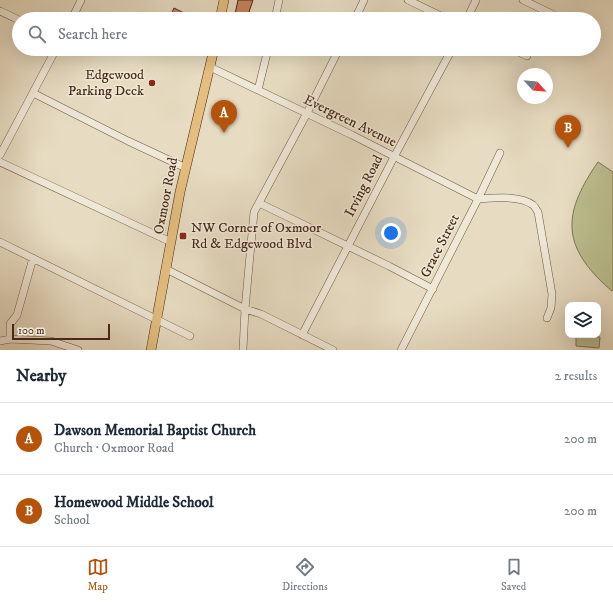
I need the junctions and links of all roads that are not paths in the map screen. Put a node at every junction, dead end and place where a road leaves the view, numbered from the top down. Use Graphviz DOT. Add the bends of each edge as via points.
graph roads {
  1 [pos="81,0"];
  2 [pos="224,0"];
  3 [pos="279,0"];
  4 [pos="364,0"];
  5 [pos="408,0"];
  6 [pos="476,0"];
  7 [pos="523,0"];
  8 [pos="0,11"];
  9 [pos="75,12"];
  10 [pos="221,12"];
  11 [pos="276,12"];
  12 [pos="358,12"];
  13 [pos="433,12"];
  14 [pos="470,12"];
  15 [pos="548,12"];
  16 [pos="12,17"];
  17 [pos="52,56"];
  18 [pos="212,56"];
  19 [pos="266,56"];
  20 [pos="336,56"];
  21 [pos="448,56"];
  22 [pos="210,67"];
  23 [pos="258,90"];
  24 [pos="33,93"];
  25 [pos="307,113"];
  26 [pos="500,153"];
  27 [pos="0,155"];
  28 [pos="394,157"];
  29 [pos="0,162"];
  30 [pos="186,168"];
  31 [pos="478,199"];
  32 [pos="259,203"];
  33 [pos="0,242"];
  34 [pos="171,242"];
  35 [pos="347,246"];
  36 [pos="33,258"];
  37 [pos="166,269"];
  38 [pos="433,289"];
  39 [pos="245,309"];
  40 [pos="547,318"];
  41 [pos="157,320"];
  42 [pos="302,335"];
  43 [pos="190,336"];
  44 [pos="10,339"];
  45 [pos="0,342"];
  46 [pos="78,350"];
  47 [pos="151,350"];
  48 [pos="243,350"];
  49 [pos="332,350"];
  50 [pos="401,350"];
  1 -- 9 [label="street"];
  2 -- 10 [label="main road"];
  3 -- 11 [label="street"];
  4 -- 12 [label="street"];
  5 -- 13 [label="street"];
  6 -- 14 [label="street"];
  7 -- 15 [label="street"];
  8 -- 16 [label="street"];
  17 -- 24 [label="street"];
  18 -- 22 [label="main road, Oxmoor Road"];
  19 -- 23 [label="street"];
  20 -- 25 [label="street"];
  21 -- 28 [label="street, Irving Road"];
  22 -- 23 [label="street, Evergreen Avenue"];
  22 -- 30 [label="main road, Oxmoor Road"];
  23 -- 25 [label="street, Evergreen Avenue"];
  24 -- 27 [label="street"];
  24 -- 30 [label="street"];
  25 -- 28 [label="street, Evergreen Avenue"];
  25 -- 32 [label="street"];
  26 -- 31 [label="street, Grace Street"];
  28 -- 31 [label="street, Evergreen Avenue"];
  28 -- 35 [label="street, Irving Road"];
  29 -- 34 [label="street"];
  30 -- 34 [label="main road, Oxmoor Road"];
  31 -- 38 [label="street, Grace Street"];
  31 -- 40 [label="street" via="512,198 534,205 538,212 552,294"];
  32 -- 35 [label="street"];
  32 -- 39 [label="street" via="254,212"];
  33 -- 36 [label="street"];
  34 -- 37 [label="main road, Oxmoor Road"];
  35 -- 38 [label="street"];
  35 -- 42 [label="street, Irving Road"];
  36 -- 41 [label="street"];
  36 -- 44 [label="street" via="17,315 10,324"];
  37 -- 39 [label="street"];
  37 -- 41 [label="main road, Oxmoor Road"];
  38 -- 50 [label="street, Grace Street"];
  39 -- 42 [label="street" via="261,314"];
  39 -- 48 [label="street"];
  41 -- 43 [label="street"];
  41 -- 47 [label="main road, Oxmoor Road"];
  42 -- 49 [label="street"];
  44 -- 45 [label="street"];
  44 -- 46 [label="street" via="51,341"];
}
